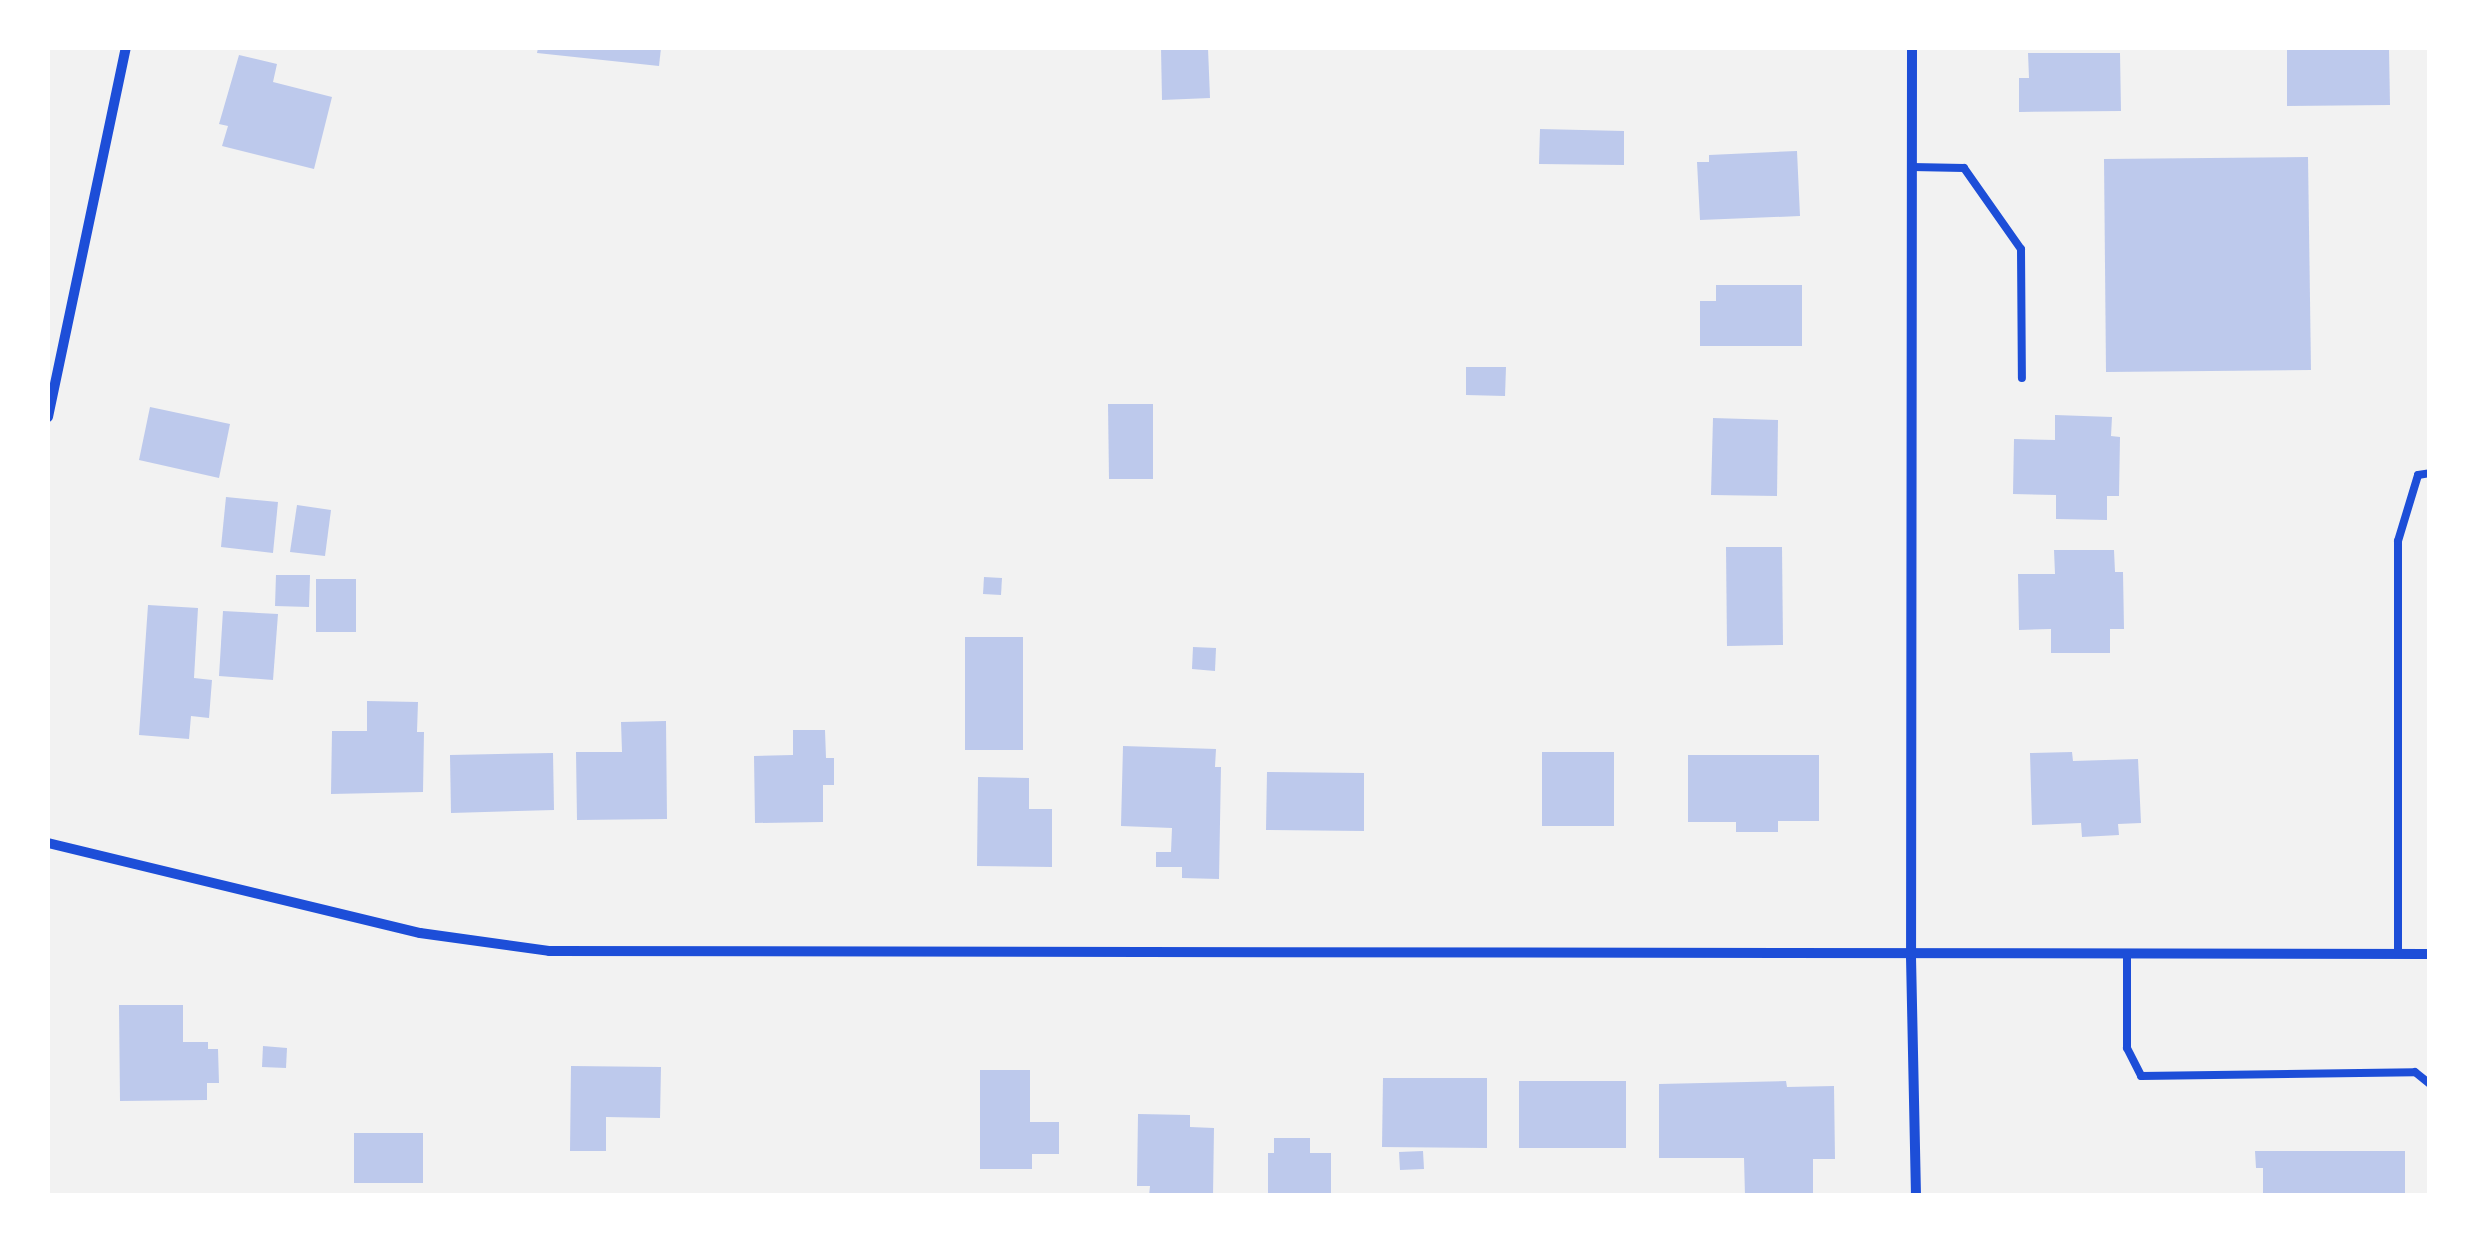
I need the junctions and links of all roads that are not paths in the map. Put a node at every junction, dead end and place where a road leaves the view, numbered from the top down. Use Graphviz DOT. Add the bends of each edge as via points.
graph roads {
  1 [pos="126,48"];
  2 [pos="1912,48"];
  3 [pos="1912,167"];
  4 [pos="2022,378"];
  5 [pos="48,416"];
  6 [pos="2430,473"];
  7 [pos="48,843"];
  8 [pos="2398,954"];
  9 [pos="2430,954"];
  10 [pos="2126,956"];
  11 [pos="1911,957"];
  12 [pos="2430,1084"];
  13 [pos="1916,1196"];
  1 -- 5 [label="street"];
  2 -- 3 [label="street"];
  3 -- 4 [label="lane" via="1964,168 2021,249"];
  3 -- 11 [label="street"];
  6 -- 8 [label="lane" via="2418,476 2398,542"];
  7 -- 11 [label="street" via="420,933 549,951"];
  8 -- 9 [label="street"];
  8 -- 10 [label="street"];
  10 -- 11 [label="street"];
  10 -- 12 [label="lane" via="2126,1048 2141,1076 2415,1072"];
  11 -- 13 [label="street"];
}
